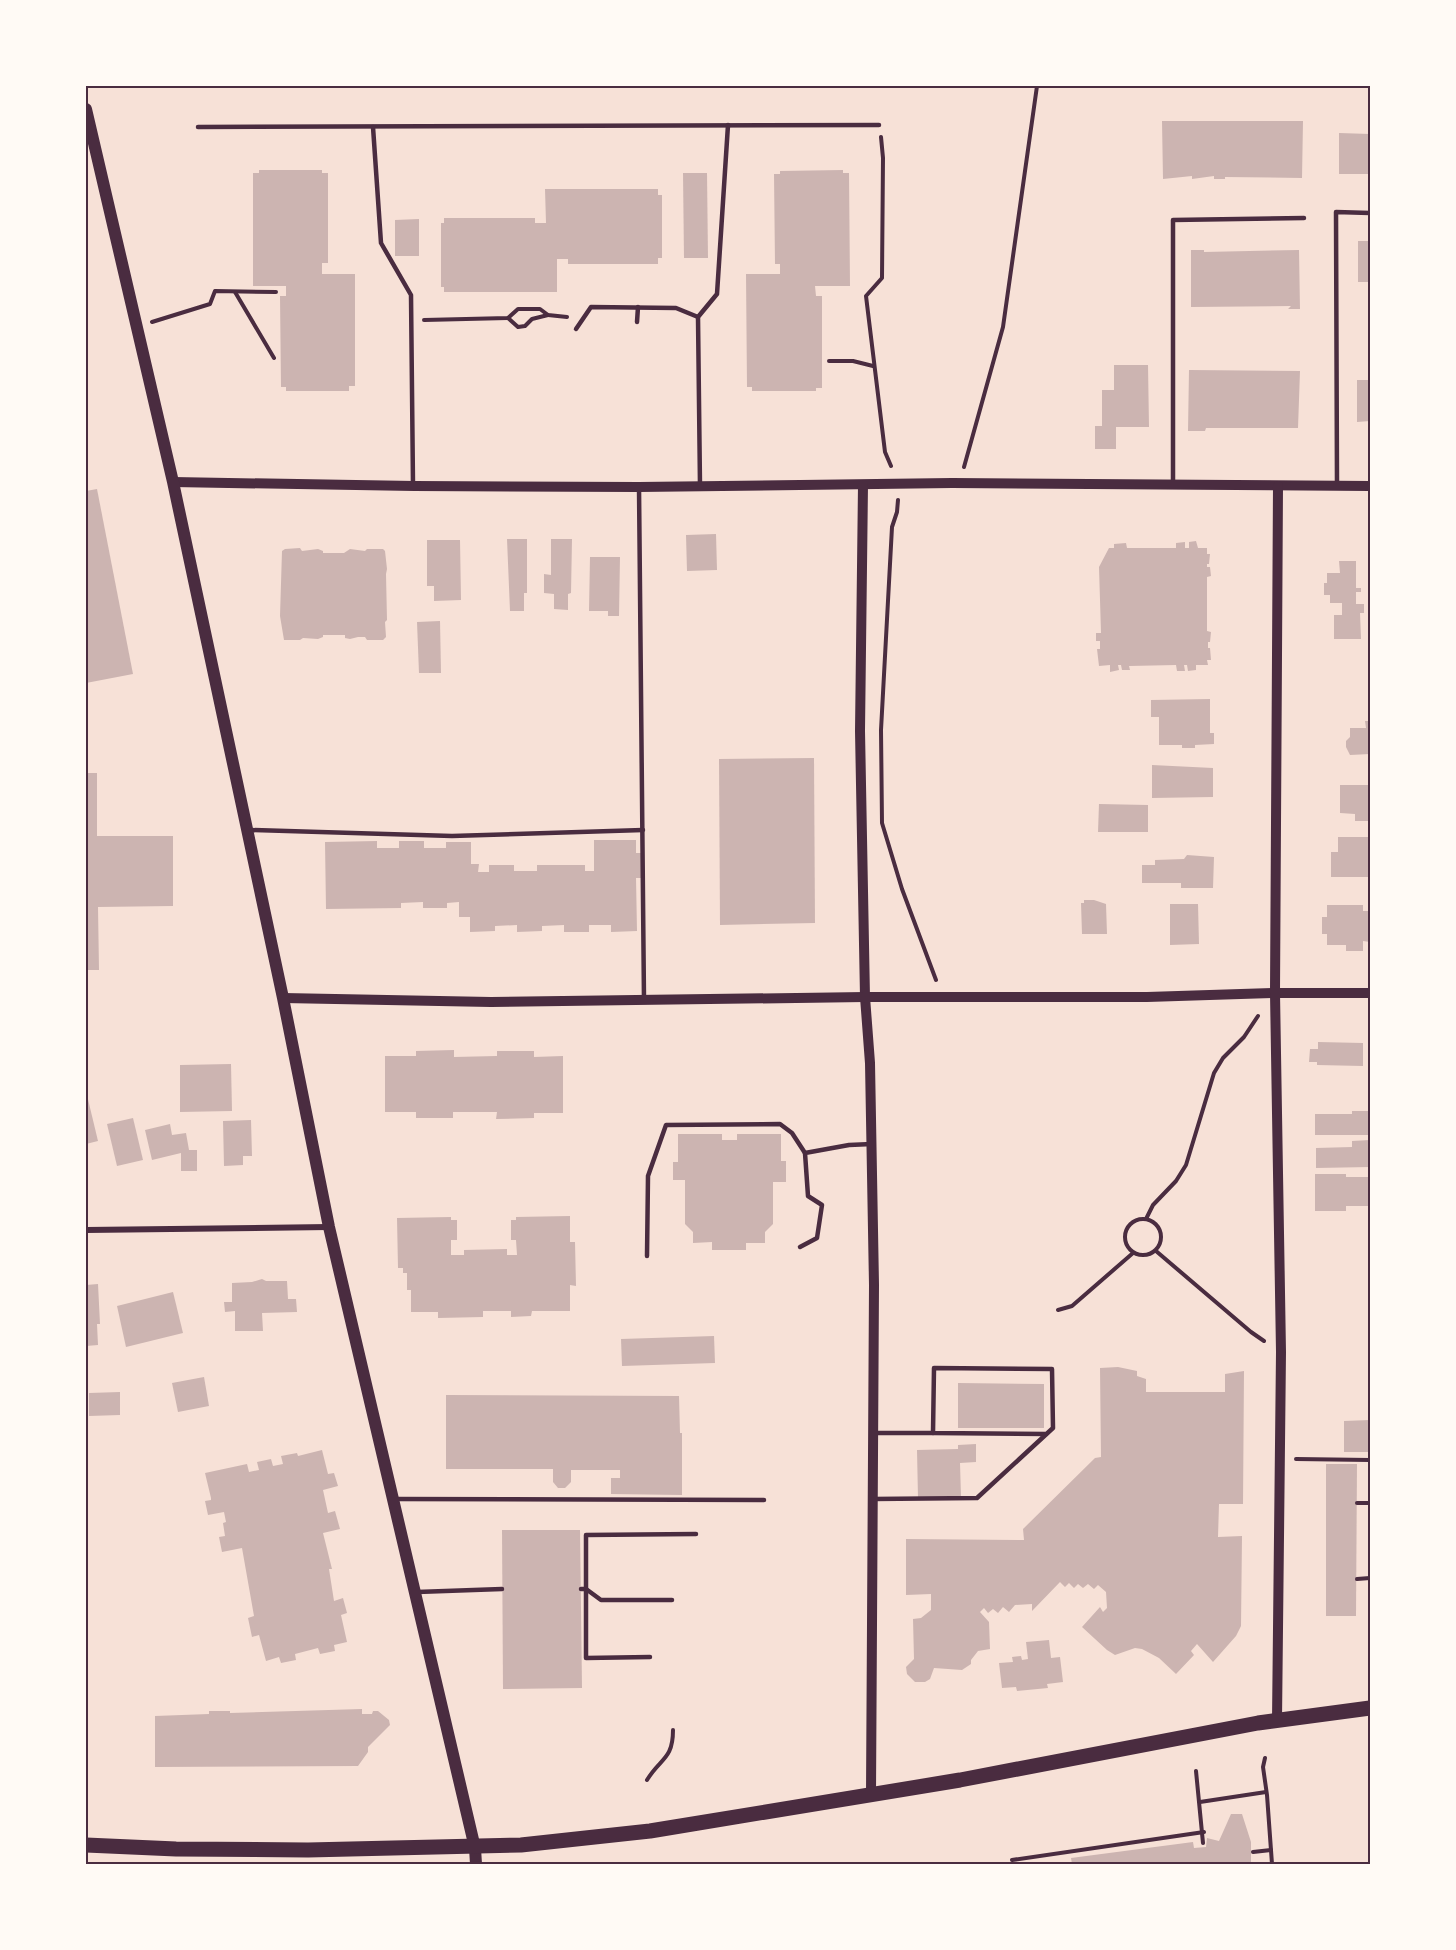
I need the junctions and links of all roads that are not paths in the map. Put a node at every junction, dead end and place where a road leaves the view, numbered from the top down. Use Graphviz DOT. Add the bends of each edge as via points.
graph roads {
  1 [pos="86,109"];
  2 [pos="728,125"];
  3 [pos="879,125"];
  4 [pos="88,126"];
  5 [pos="373,127"];
  6 [pos="198,128"];
  7 [pos="1371,213"];
  8 [pos="1304,218"];
  9 [pos="638,307"];
  10 [pos="698,317"];
  11 [pos="637,322"];
  12 [pos="576,329"];
  13 [pos="173,482"];
  14 [pos="863,484"];
  15 [pos="1173,485"];
  16 [pos="414,486"];
  17 [pos="700,486"];
  18 [pos="1278,486"];
  19 [pos="1337,486"];
  20 [pos="1371,486"];
  21 [pos="639,487"];
  22 [pos="247,830"];
  23 [pos="643,830"];
  24 [pos="1274,993"];
  25 [pos="1371,993"];
  26 [pos="865,997"];
  27 [pos="283,998"];
  28 [pos="644,1000"];
  29 [pos="872,1144"];
  30 [pos="805,1153"];
  31 [pos="329,1227"];
  32 [pos="86,1230"];
  33 [pos="800,1247"];
  34 [pos="647,1256"];
  35 [pos="874,1433"];
  36 [pos="933,1433"];
  37 [pos="1046,1434"];
  38 [pos="393,1499"];
  39 [pos="873,1499"];
  40 [pos="764,1500"];
  41 [pos="696,1534"];
  42 [pos="502,1589"];
  43 [pos="583,1589"];
  44 [pos="414,1592"];
  45 [pos="672,1600"];
  46 [pos="650,1657"];
  47 [pos="1371,1708"];
  48 [pos="1277,1721"];
  49 [pos="871,1794"];
  50 [pos="86,1845"];
  51 [pos="475,1848"];
  52 [pos="476,1864"];
  1 -- 4 [label="main road"];
  2 -- 3 [label="lane"];
  2 -- 5 [label="lane"];
  2 -- 10 [label="lane" via="717,294"];
  4 -- 13 [label="main road"];
  5 -- 6 [label="lane"];
  5 -- 16 [label="lane" via="381,243 411,296"];
  7 -- 19 [label="lane" via="1336,212"];
  8 -- 15 [label="lane" via="1173,220"];
  9 -- 10 [label="lane" via="676,308"];
  9 -- 11 [label="lane"];
  9 -- 12 [label="lane" via="591,307"];
  10 -- 17 [label="lane"];
  13 -- 16 [label="street"];
  13 -- 22 [label="main road"];
  14 -- 15 [label="street"];
  14 -- 17 [label="street"];
  14 -- 26 [label="street" via="860,730"];
  15 -- 18 [label="street"];
  16 -- 21 [label="street"];
  17 -- 21 [label="street"];
  18 -- 19 [label="street"];
  18 -- 24 [label="street"];
  19 -- 20 [label="street"];
  21 -- 23 [label="lane"];
  22 -- 23 [label="lane" via="452,836"];
  22 -- 27 [label="main road"];
  23 -- 28 [label="lane"];
  24 -- 25 [label="street"];
  24 -- 26 [label="street"];
  24 -- 48 [label="street" via="1281,1352"];
  26 -- 28 [label="street"];
  26 -- 29 [label="street"];
  27 -- 28 [label="street"];
  27 -- 31 [label="main road"];
  29 -- 30 [label="lane"];
  29 -- 35 [label="street"];
  30 -- 33 [label="lane" via="808,1196 822,1205 817,1238"];
  30 -- 34 [label="lane" via="792,1133 780,1124 666,1125 648,1176"];
  31 -- 32 [label="street"];
  31 -- 38 [label="main road"];
  35 -- 36 [label="lane"];
  35 -- 39 [label="street"];
  36 -- 37 [label="lane"];
  36 -- 37 [label="lane" via="933,1368 1052,1369 1053,1428"];
  37 -- 39 [label="lane" via="977,1498"];
  38 -- 40 [label="lane"];
  38 -- 44 [label="main road"];
  39 -- 49 [label="street"];
  41 -- 43 [label="lane" via="586,1535"];
  42 -- 44 [label="lane"];
  43 -- 45 [label="lane" via="601,1600"];
  43 -- 46 [label="lane" via="586,1658"];
  44 -- 51 [label="main road"];
  47 -- 48 [label="main road"];
  48 -- 49 [label="main road"];
  49 -- 51 [label="main road" via="650,1831"];
  50 -- 51 [label="main road" via="176,1849"];
  51 -- 52 [label="main road"];
}
